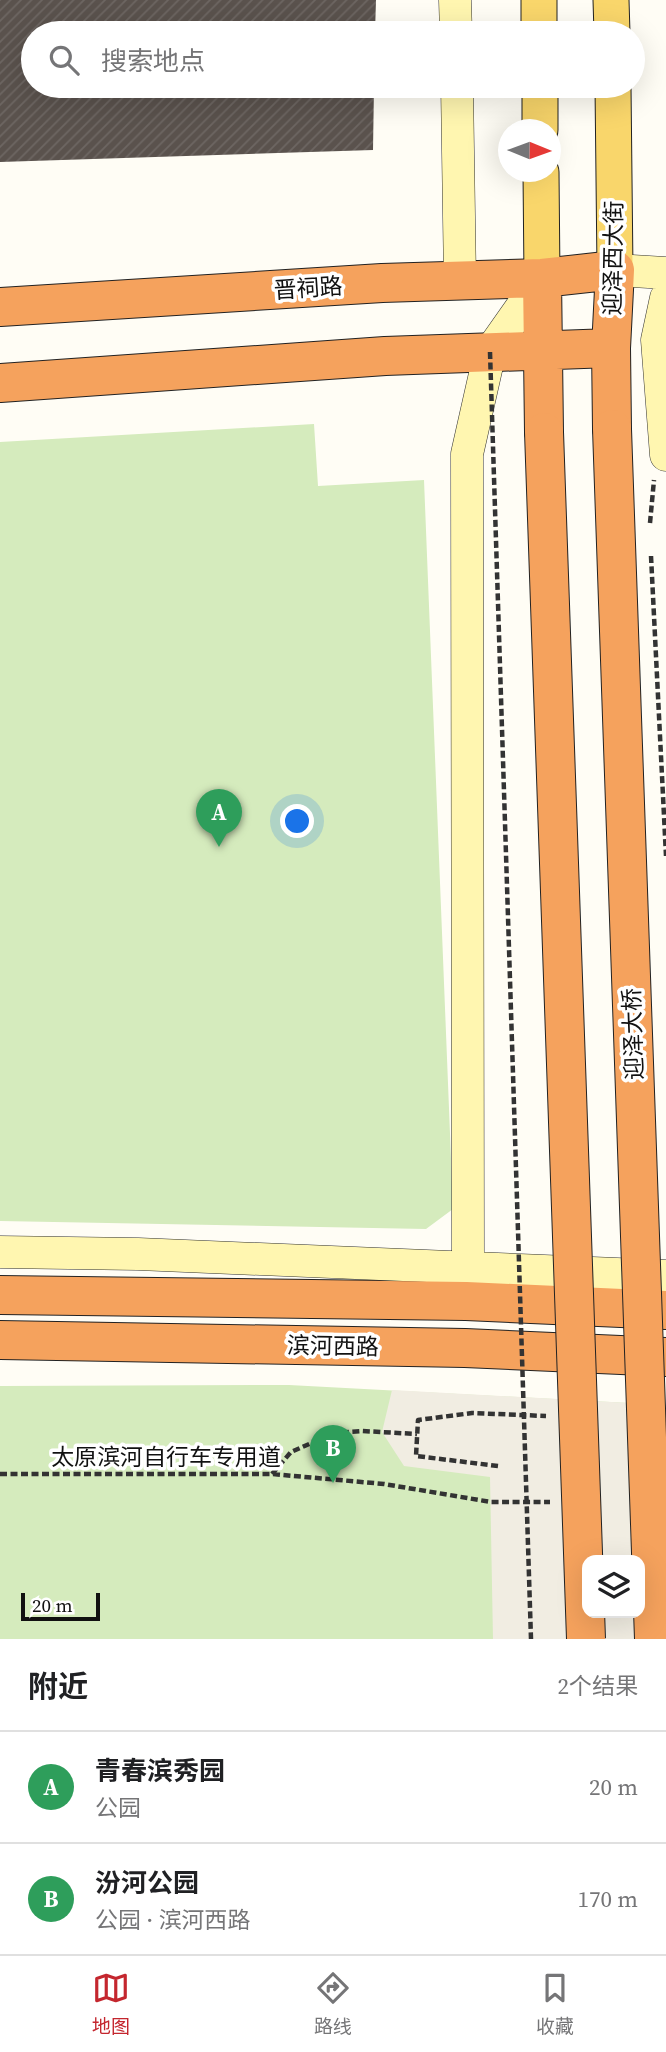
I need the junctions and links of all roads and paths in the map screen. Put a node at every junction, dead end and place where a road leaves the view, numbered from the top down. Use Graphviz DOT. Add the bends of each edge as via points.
graph roads {
  1 [pos="455,0"];
  2 [pos="539,0"];
  3 [pos="611,0"];
  4 [pos="456,21"];
  5 [pos="539,21"];
  6 [pos="612,21"];
  7 [pos="457,98"];
  8 [pos="540,98"];
  9 [pos="612,98"];
  10 [pos="540,119"];
  11 [pos="541,182"];
  12 [pos="615,270"];
  13 [pos="666,273"];
  14 [pos="542,278"];
  15 [pos="460,281"];
  16 [pos="666,298"];
  17 [pos="0,307"];
  18 [pos="661,339"];
  19 [pos="611,348"];
  20 [pos="543,350"];
  21 [pos="490,352"];
  22 [pos="0,383"];
  23 [pos="612,429"];
  24 [pos="661,464"];
  25 [pos="650,524"];
  26 [pos="651,552"];
  27 [pos="666,856"];
  28 [pos="0,1252"];
  29 [pos="468,1266"];
  30 [pos="666,1276"];
  31 [pos="0,1289"];
  32 [pos="0,1295"];
  33 [pos="74,1295"];
  34 [pos="666,1310"];
  35 [pos="0,1340"];
  36 [pos="255,1344"];
  37 [pos="0,1357"];
  38 [pos="666,1357"];
  39 [pos="472,1413"];
  40 [pos="417,1434"];
  41 [pos="498,1466"];
  42 [pos="0,1474"];
  43 [pos="272,1474"];
  44 [pos="558,1502"];
  45 [pos="531,1639"];
  46 [pos="586,1639"];
  47 [pos="654,1639"];
  1 -- 4 [label="street"];
  2 -- 5 [label="main road"];
  3 -- 6 [label="main road"];
  7 -- 15 [label="street"];
  8 -- 10 [label="main road"];
  9 -- 12 [label="main road, 迎泽西大街"];
  11 -- 14 [label="main road"];
  12 -- 13 [label="street"];
  12 -- 14 [label="highway, 晋祠路"];
  12 -- 19 [label="highway, 迎泽西大街"];
  14 -- 15 [label="highway, 晋祠路"];
  14 -- 20 [label="highway"];
  14 -- 21 [label="street"];
  15 -- 17 [label="highway, 晋祠路"];
  16 -- 18 [label="street"];
  18 -- 19 [label="street"];
  18 -- 24 [label="street"];
  19 -- 20 [label="highway"];
  19 -- 23 [label="highway, 迎泽西大街"];
  20 -- 21 [label="highway"];
  20 -- 46 [label="highway, bridge"];
  21 -- 22 [label="highway"];
  21 -- 29 [label="street" via="467,454"];
  21 -- 45 [label="path, bridge"];
  23 -- 47 [label="highway, 迎泽大桥, bridge"];
  24 -- 25 [label="path"];
  26 -- 27 [label="path"];
  28 -- 29 [label="street"];
  29 -- 30 [label="street"];
  31 -- 33 [label="main road"];
  32 -- 33 [label="highway, 滨河西路"];
  33 -- 34 [label="highway, 滨河西路" via="467,1301"];
  35 -- 36 [label="highway, 滨河西路"];
  36 -- 37 [label="main road"];
  36 -- 38 [label="highway, 滨河西路"];
  39 -- 40 [label="path" via="418,1420"];
  40 -- 41 [label="path" via="416,1456"];
  40 -- 43 [label="path" via="334,1433 291,1452"];
  42 -- 43 [label="path, 太原滨河自行车专用道"];
  43 -- 44 [label="path, 太原滨河自行车专用道" via="384,1484 491,1502"];
}
